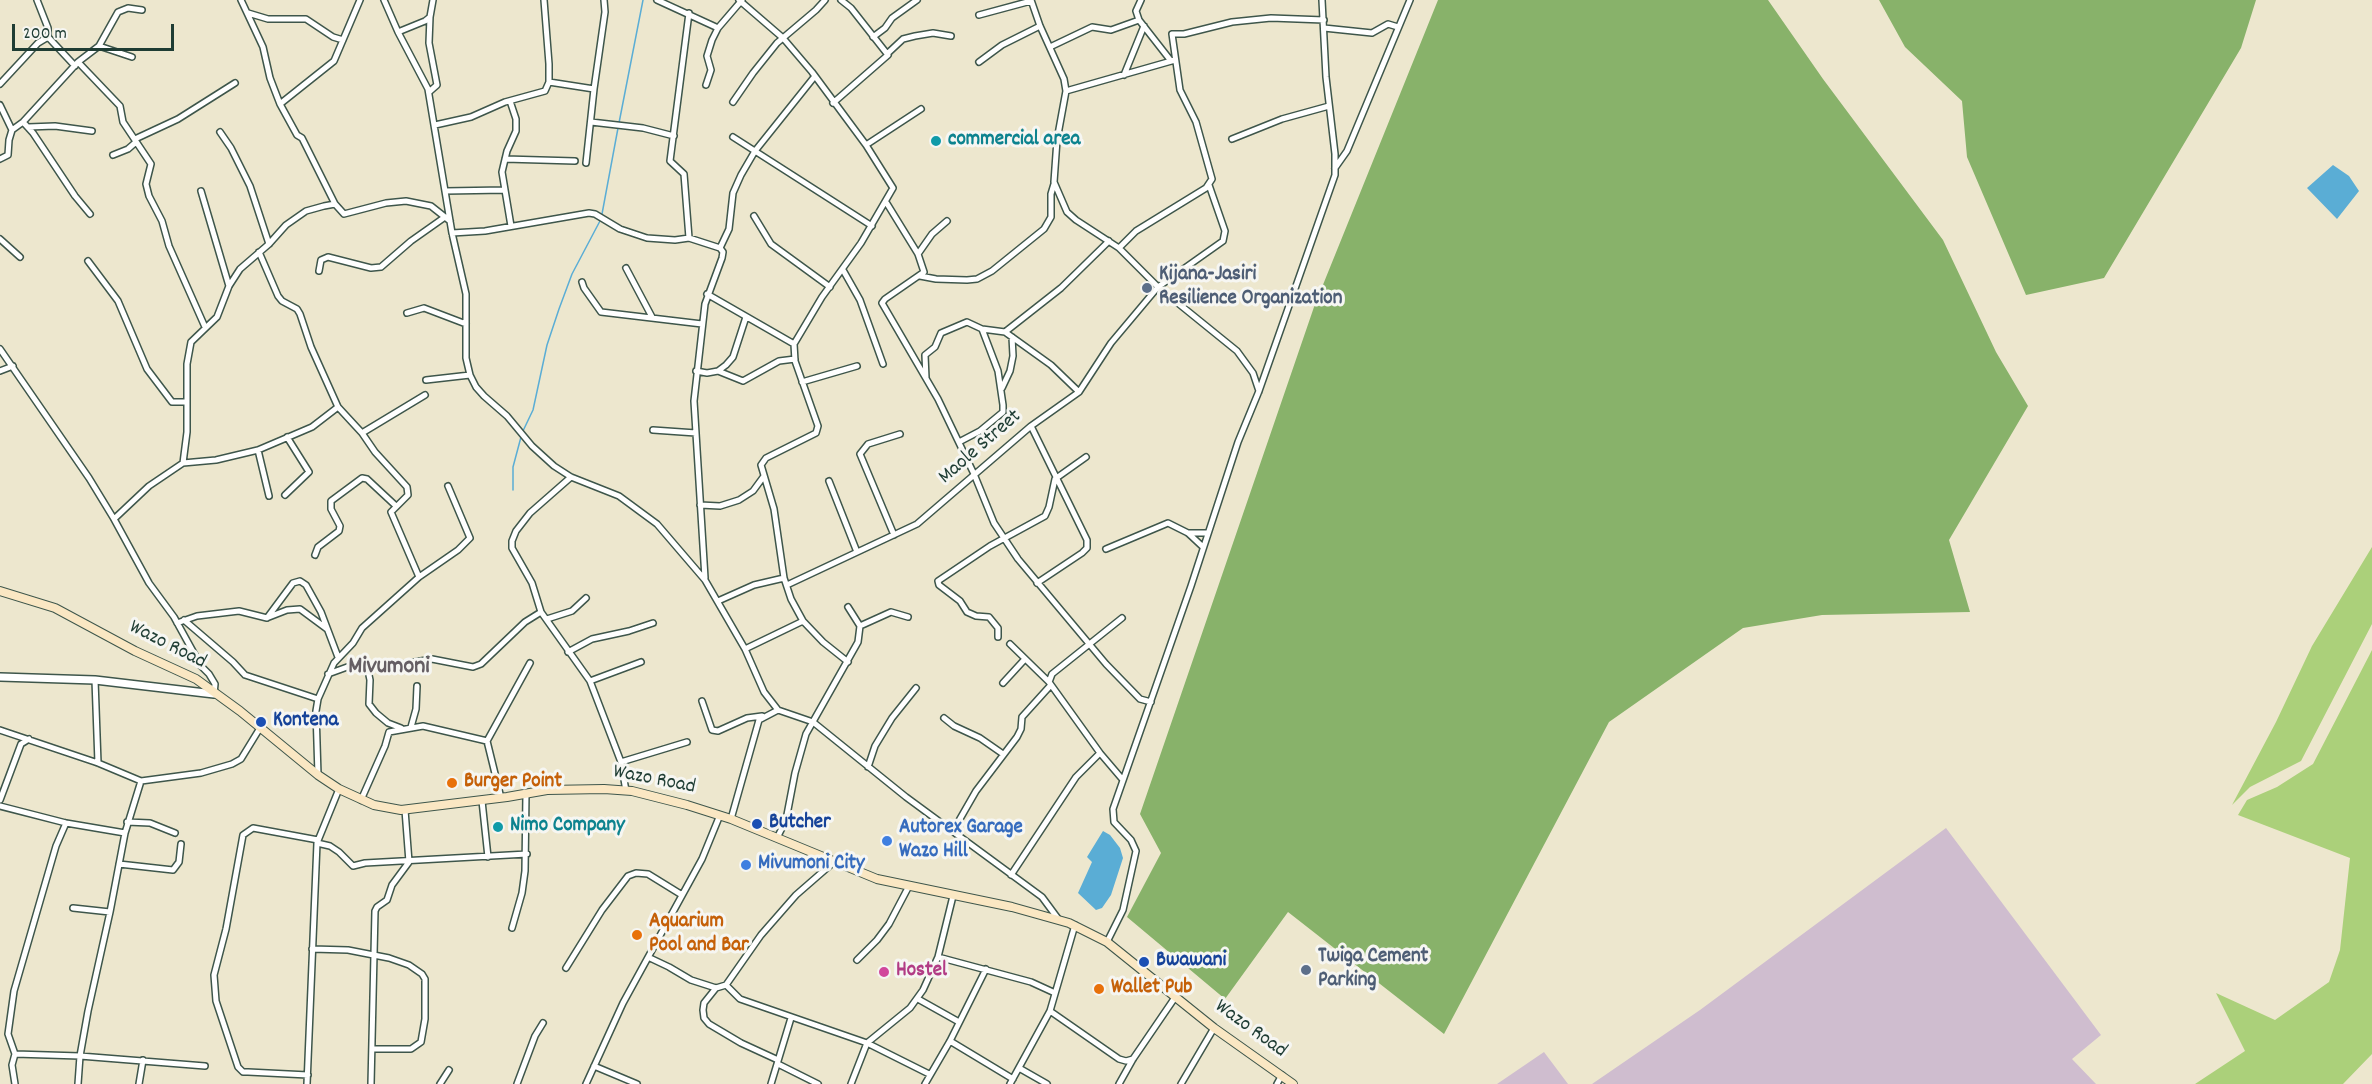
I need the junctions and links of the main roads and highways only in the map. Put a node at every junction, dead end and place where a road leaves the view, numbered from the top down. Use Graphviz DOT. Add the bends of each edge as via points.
graph roads {
  1 [pos="0,591"];
  2 [pos="1293,1084"];
  1 -- 2 [label="main road, Wazo Road" via="55,608 196,679 318,775 374,805 405,810 526,793 626,791 720,815 877,879 1012,907 1075,925 1107,942 1214,1028"];
}
